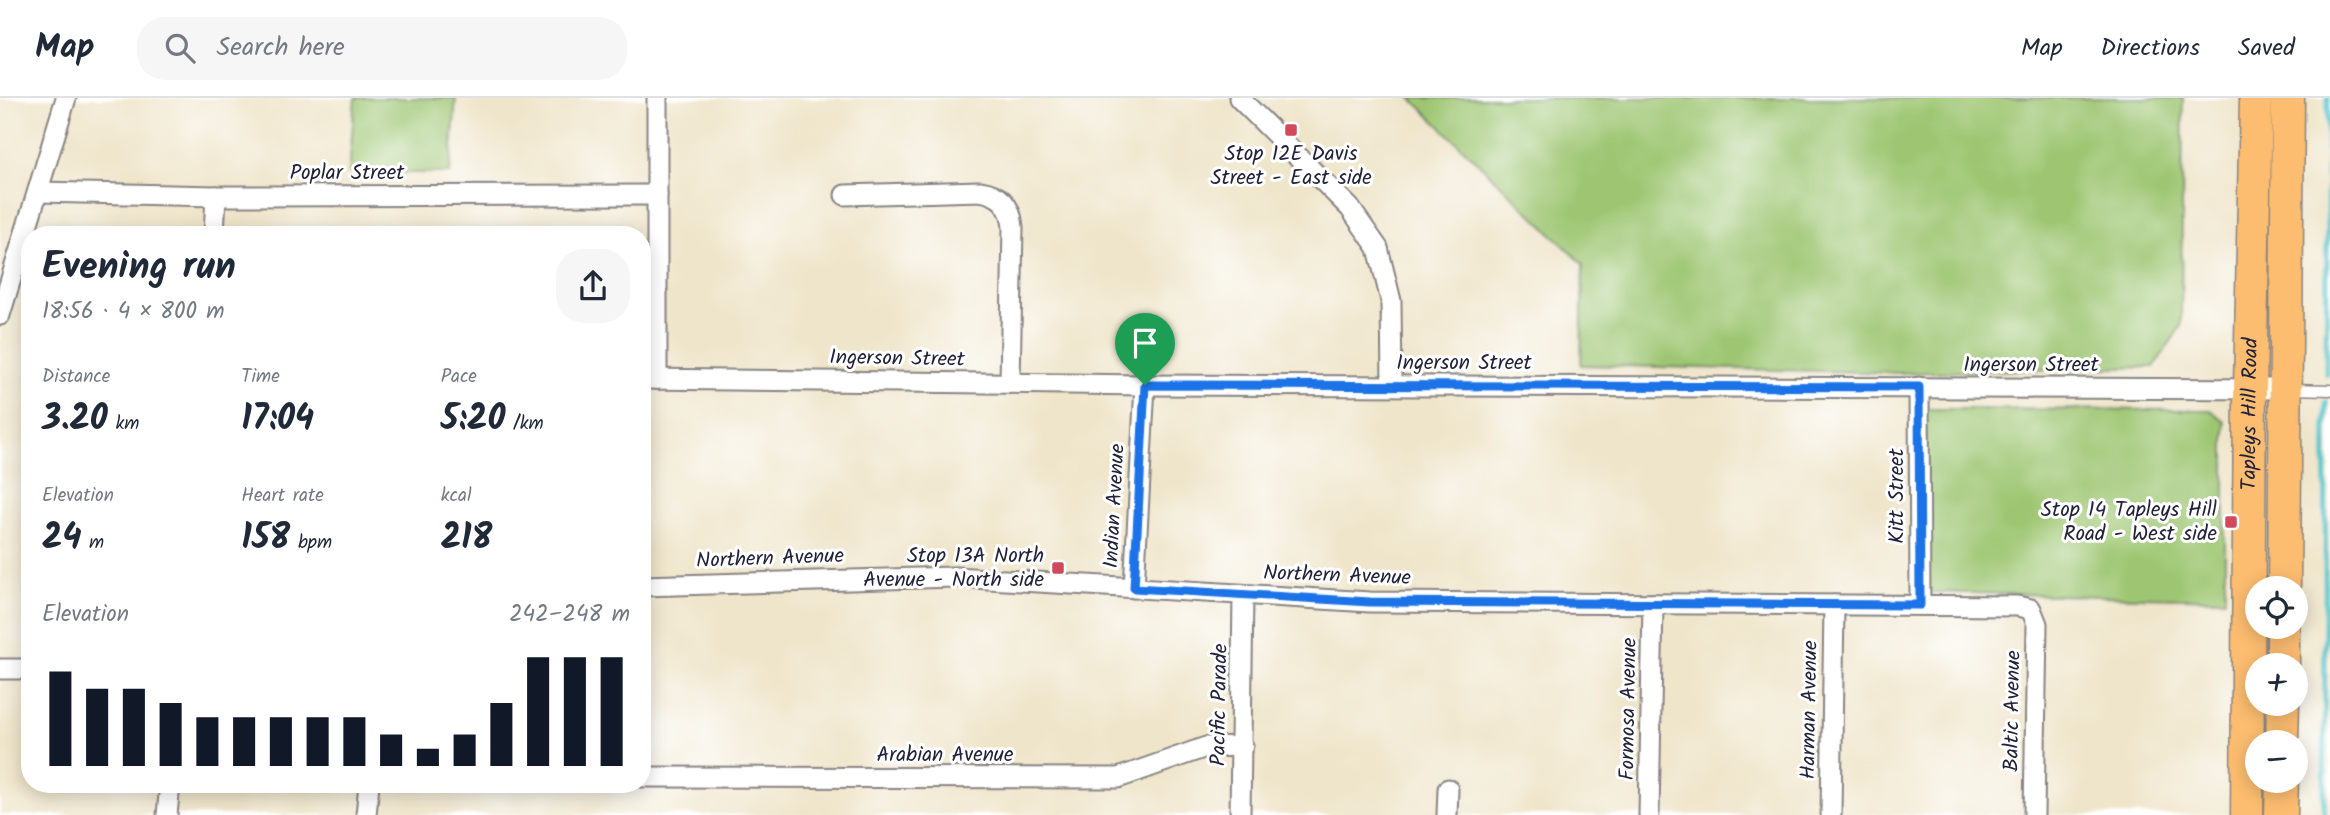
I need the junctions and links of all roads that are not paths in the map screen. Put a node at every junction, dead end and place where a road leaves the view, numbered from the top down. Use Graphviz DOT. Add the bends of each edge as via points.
graph roads {
  1 [pos="66,98"];
  2 [pos="657,98"];
  3 [pos="1239,98"];
  4 [pos="2256,98"];
  5 [pos="2288,98"];
  6 [pos="38,192"];
  7 [pos="657,195"];
  8 [pos="845,195"];
  9 [pos="216,196"];
  10 [pos="27,226"];
  11 [pos="214,226"];
  12 [pos="21,247"];
  13 [pos="0,315"];
  14 [pos="651,353"];
  15 [pos="651,379"];
  16 [pos="1010,383"];
  17 [pos="1145,385"];
  18 [pos="1392,385"];
  19 [pos="1919,387"];
  20 [pos="2250,389"];
  21 [pos="2286,389"];
  22 [pos="2330,390"];
  23 [pos="2284,576"];
  24 [pos="651,586"];
  25 [pos="1134,588"];
  26 [pos="1243,594"];
  27 [pos="1653,604"];
  28 [pos="1834,605"];
  29 [pos="1920,605"];
  30 [pos="2031,609"];
  31 [pos="21,668"];
  32 [pos="0,669"];
  33 [pos="1243,746"];
  34 [pos="651,777"];
  35 [pos="1448,789"];
  36 [pos="169,793"];
  37 [pos="368,793"];
  38 [pos="2282,793"];
  39 [pos="167,815"];
  40 [pos="366,815"];
  41 [pos="1240,815"];
  42 [pos="1447,815"];
  43 [pos="1649,815"];
  44 [pos="1831,815"];
  45 [pos="2034,815"];
  46 [pos="2247,815"];
  47 [pos="2281,815"];
  1 -- 6 [label="street"];
  2 -- 7 [label="street"];
  3 -- 18 [label="street" via="1350,208 1378,248 1391,301"];
  4 -- 20 [label="main road, Tapleys Hill Road"];
  5 -- 21 [label="main road, Tapleys Hill Road"];
  6 -- 9 [label="street, Poplar Street"];
  6 -- 10 [label="street"];
  7 -- 9 [label="street, Poplar Street"];
  7 -- 14 [label="street"];
  8 -- 16 [label="street" via="980,191 996,196 1008,207 1013,227"];
  9 -- 11 [label="street"];
  12 -- 13 [label="street"];
  15 -- 16 [label="street, Ingerson Street"];
  16 -- 17 [label="street, Ingerson Street"];
  17 -- 18 [label="street, Ingerson Street"];
  17 -- 25 [label="street, Indian Avenue"];
  18 -- 19 [label="street, Ingerson Street"];
  19 -- 20 [label="street, Ingerson Street"];
  19 -- 29 [label="street, Kitt Street"];
  20 -- 21 [label="street, Ingerson Street"];
  20 -- 46 [label="main road, Tapleys Hill Road"];
  21 -- 22 [label="lane"];
  21 -- 23 [label="main road, Tapleys Hill Road"];
  24 -- 25 [label="street, Northern Avenue" via="954,577"];
  25 -- 26 [label="street, Northern Avenue"];
  26 -- 27 [label="street, Northern Avenue" via="1370,602"];
  26 -- 33 [label="street, Pacific Parade"];
  27 -- 28 [label="street, Northern Avenue"];
  27 -- 43 [label="street, Formosa Avenue"];
  28 -- 29 [label="street, Northern Avenue"];
  28 -- 44 [label="street, Harman Avenue"];
  29 -- 30 [label="street, Northern Avenue"];
  30 -- 45 [label="street, Baltic Avenue" via="2037,624"];
  31 -- 32 [label="street"];
  33 -- 34 [label="street, Arabian Avenue" via="1206,747 1118,778"];
  33 -- 41 [label="street, Pacific Parade"];
  35 -- 42 [label="street"];
  36 -- 39 [label="street"];
  37 -- 40 [label="street"];
  38 -- 47 [label="main road"];
}
